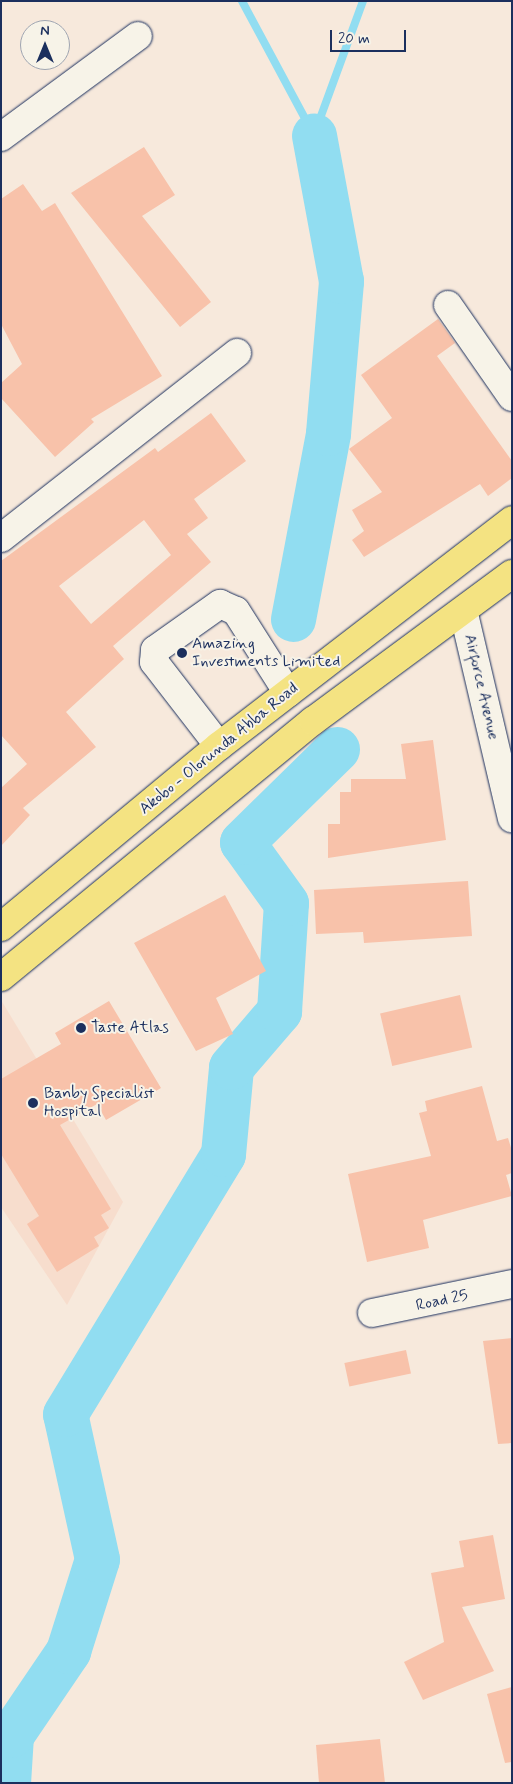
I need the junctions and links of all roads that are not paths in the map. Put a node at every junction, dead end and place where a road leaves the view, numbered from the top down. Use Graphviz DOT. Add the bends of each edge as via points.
graph roads {
  1 [pos="138,36"];
  2 [pos="1,138"];
  3 [pos="448,305"];
  4 [pos="237,353"];
  5 [pos="512,397"];
  6 [pos="512,520"];
  7 [pos="1,538"];
  8 [pos="512,574"];
  9 [pos="464,614"];
  10 [pos="292,690"];
  11 [pos="219,746"];
  12 [pos="512,818"];
  13 [pos="1,927"];
  14 [pos="1,977"];
  15 [pos="512,1284"];
  16 [pos="372,1313"];
  1 -- 2 [label="street"];
  3 -- 5 [label="street"];
  4 -- 7 [label="street"];
  6 -- 10 [label="main road, Akobo - Olorunda Abba Road"];
  8 -- 9 [label="main road"];
  9 -- 12 [label="street, Airforce Avenue"];
  9 -- 14 [label="main road" via="313,720"];
  10 -- 11 [label="main road, Akobo - Olorunda Abba Road"];
  10 -- 11 [label="street" via="236,611 220,604 155,650 154,662"];
  11 -- 13 [label="main road, Akobo - Olorunda Abba Road"];
  15 -- 16 [label="street, Road 25"];
}
